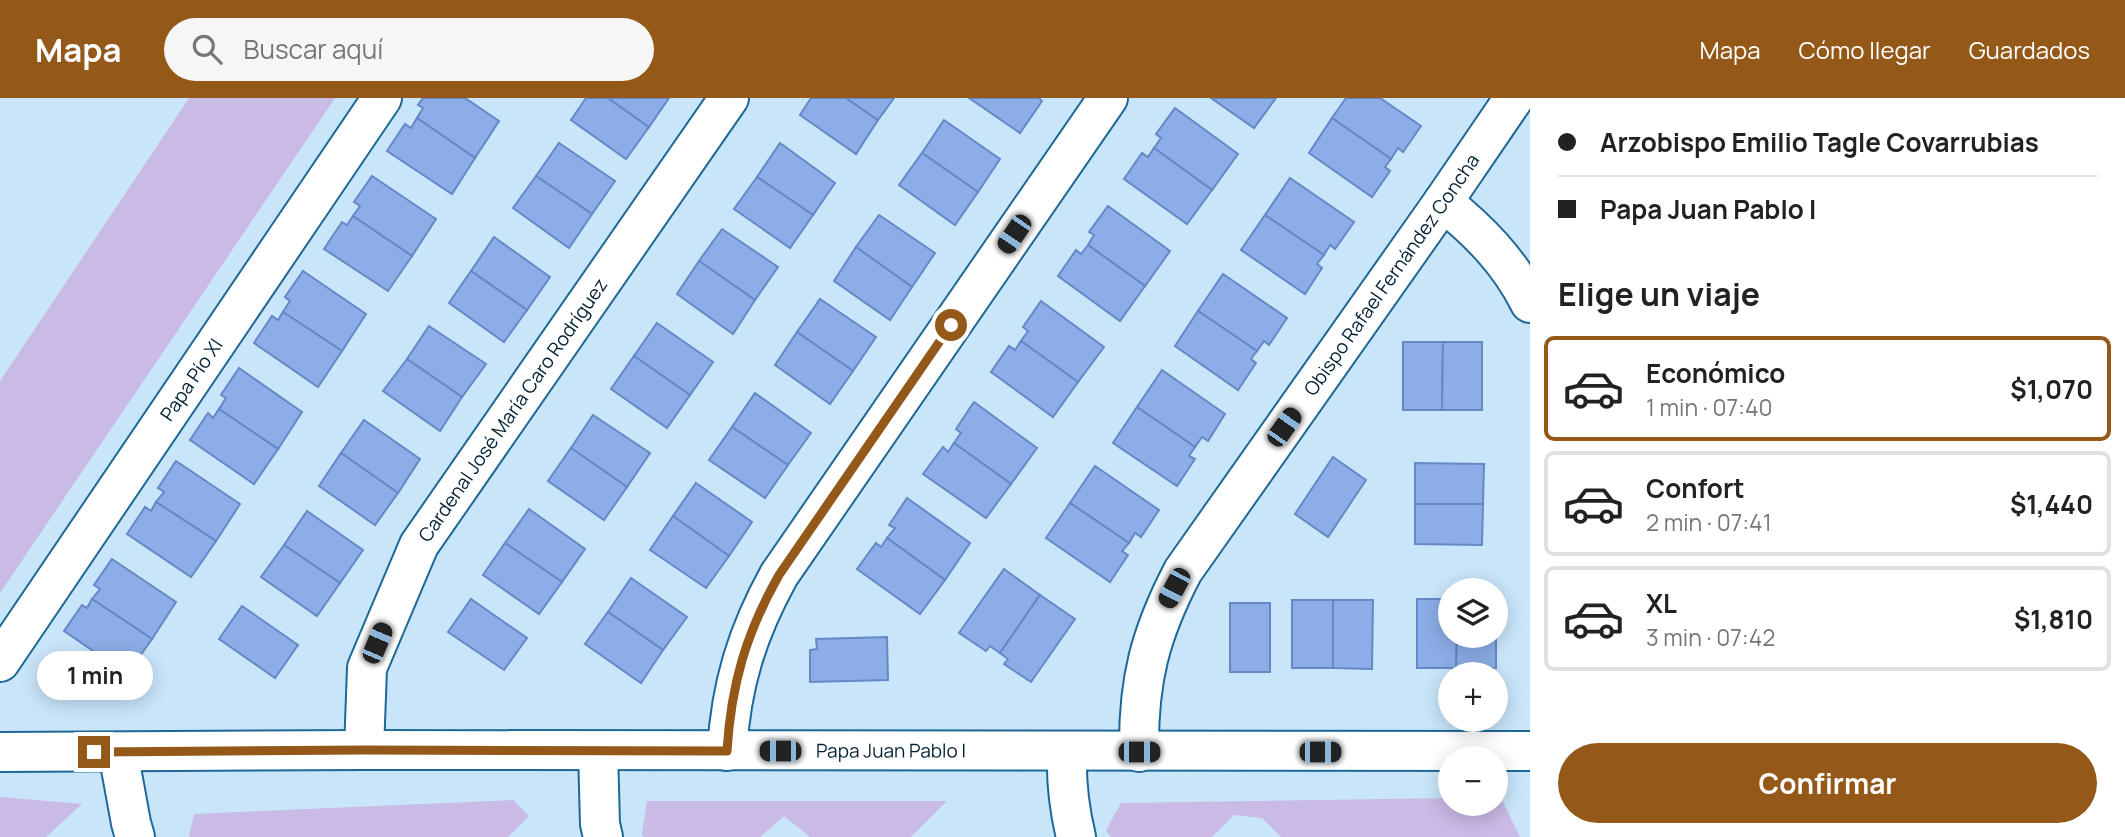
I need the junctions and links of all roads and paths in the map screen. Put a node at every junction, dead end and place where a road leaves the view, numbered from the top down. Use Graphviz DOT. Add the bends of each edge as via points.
graph roads {
  1 [pos="382,98"];
  2 [pos="730,98"];
  3 [pos="1108,98"];
  4 [pos="1514,98"];
  5 [pos="1443,202"];
  6 [pos="1530,303"];
  7 [pos="0,662"];
  8 [pos="364,750"];
  9 [pos="598,751"];
  10 [pos="727,751"];
  11 [pos="1530,751"];
  12 [pos="0,752"];
  13 [pos="118,752"];
  14 [pos="1067,752"];
  15 [pos="1139,752"];
  16 [pos="135,837"];
  17 [pos="603,837"];
  18 [pos="1076,837"];
  1 -- 7 [label="street, Papa Pío XI"];
  2 -- 8 [label="street, Cardenal José María Caro Rodríguez" via="419,545 367,668"];
  3 -- 10 [label="street" via="779,575 739,668"];
  4 -- 5 [label="street, Obispo Rafael Fernández Concha"];
  5 -- 6 [label="street" via="1502,258"];
  5 -- 15 [label="street, Obispo Rafael Fernández Concha" via="1183,571 1152,642 1140,695"];
  8 -- 9 [label="street, Papa Juan Pablo I"];
  8 -- 13 [label="street, Papa Juan Pablo I"];
  9 -- 10 [label="street, Papa Juan Pablo I"];
  9 -- 17 [label="street"];
  10 -- 14 [label="street, Papa Juan Pablo I"];
  11 -- 15 [label="street, Papa Juan Pablo I"];
  12 -- 13 [label="street, Papa Juan Pablo I"];
  13 -- 16 [label="street"];
  14 -- 15 [label="street, Papa Juan Pablo I"];
  14 -- 18 [label="street" via="1068,802"];
}
